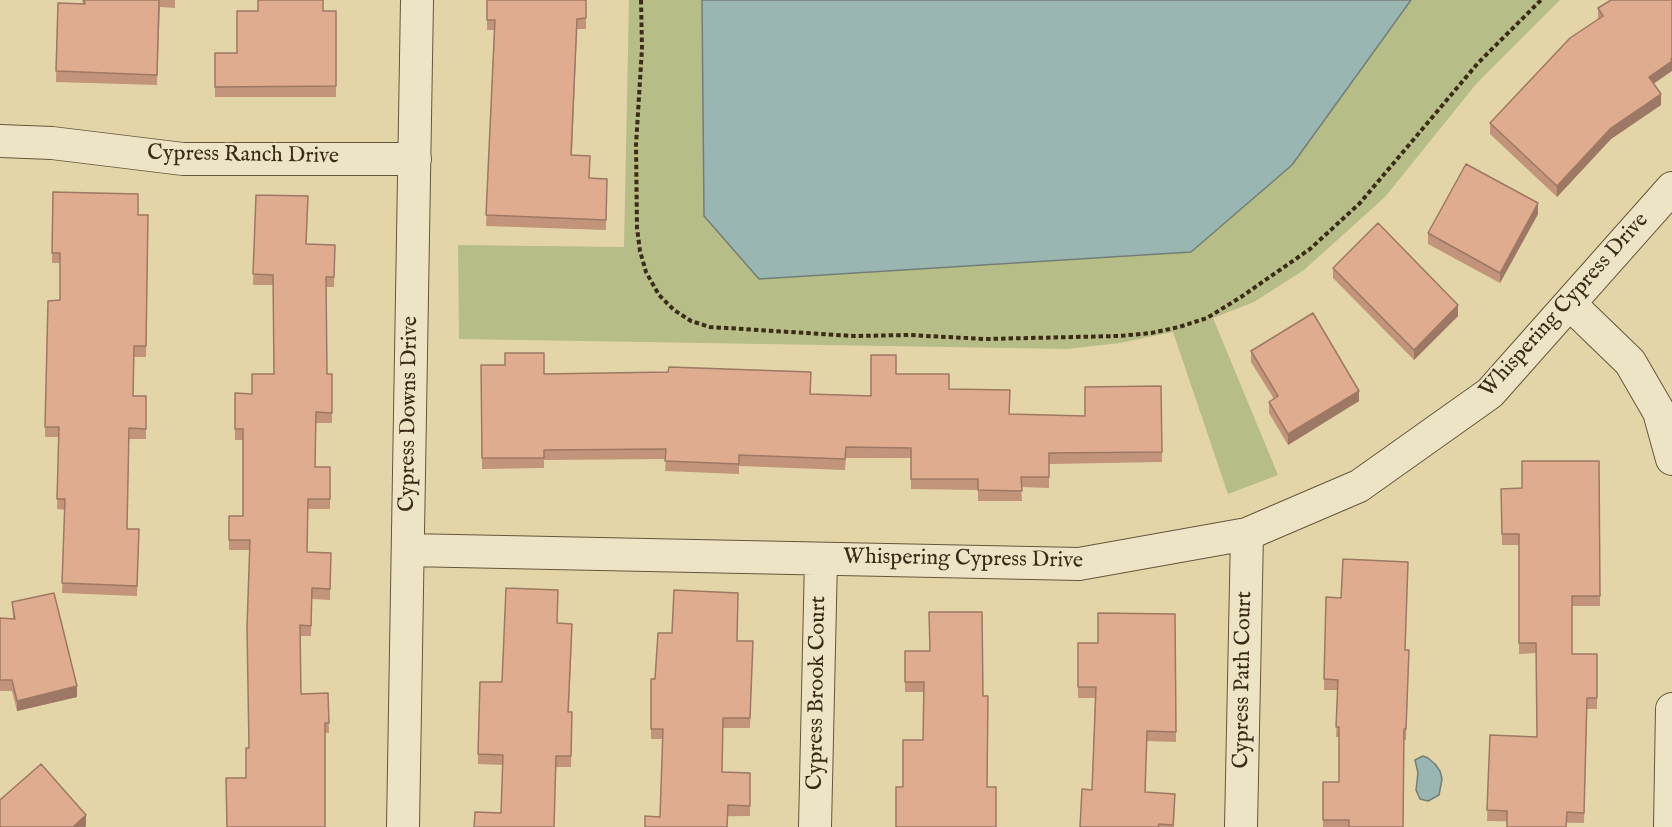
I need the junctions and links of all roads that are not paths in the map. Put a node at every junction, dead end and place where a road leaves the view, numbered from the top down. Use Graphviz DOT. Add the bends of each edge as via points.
graph roads {
  1 [pos="417,0"];
  2 [pos="0,141"];
  3 [pos="415,159"];
  4 [pos="1672,188"];
  5 [pos="1569,304"];
  6 [pos="1672,459"];
  7 [pos="1247,534"];
  8 [pos="408,550"];
  9 [pos="821,559"];
  10 [pos="1672,709"];
  11 [pos="403,827"];
  12 [pos="815,827"];
  13 [pos="1241,827"];
  14 [pos="1670,827"];
  1 -- 3 [label="street, Cypress Downs Drive"];
  2 -- 3 [label="street, Cypress Ranch Drive" via="52,143 183,159"];
  3 -- 8 [label="street, Cypress Downs Drive"];
  4 -- 5 [label="street, Whispering Cypress Drive"];
  5 -- 6 [label="street" via="1630,362 1659,412"];
  5 -- 7 [label="street, Whispering Cypress Drive" via="1491,393 1359,486"];
  7 -- 9 [label="street, Whispering Cypress Drive" via="1079,564"];
  7 -- 13 [label="street, Cypress Path Court"];
  8 -- 9 [label="street, Whispering Cypress Drive"];
  8 -- 11 [label="street, Cypress Downs Drive"];
  9 -- 12 [label="street, Cypress Brook Court"];
  10 -- 14 [label="street"];
}
